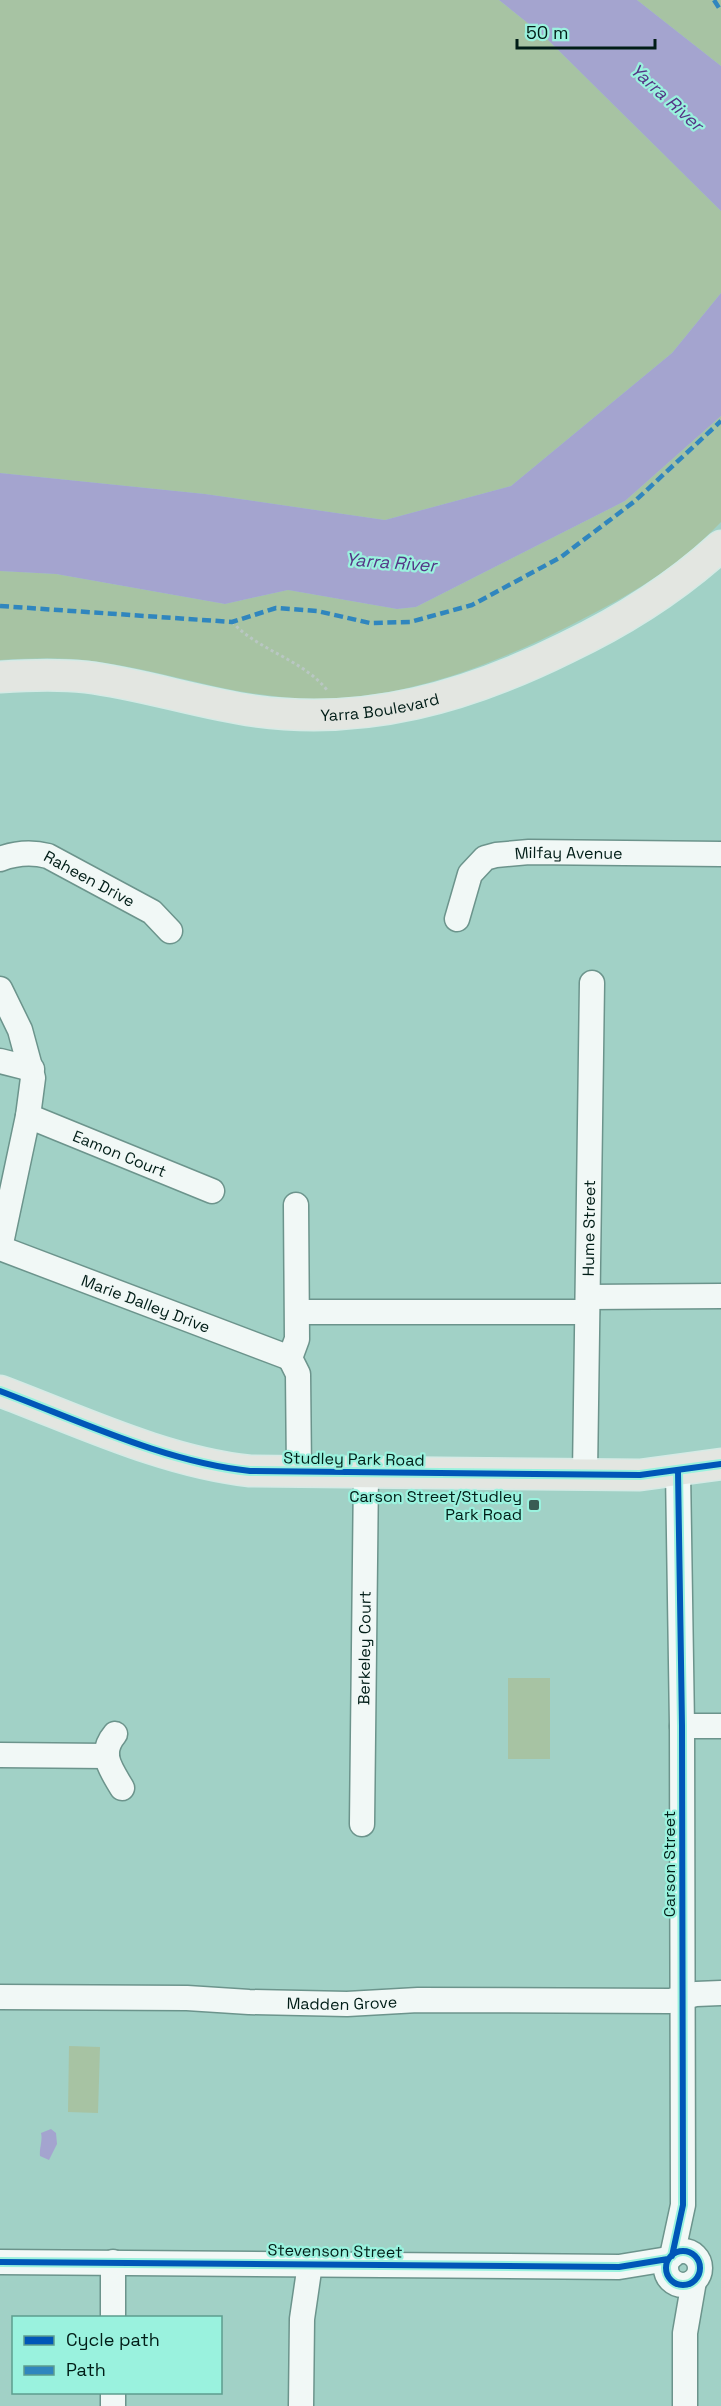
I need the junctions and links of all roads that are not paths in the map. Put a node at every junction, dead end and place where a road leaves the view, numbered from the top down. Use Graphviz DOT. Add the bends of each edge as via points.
graph roads {
  1 [pos="721,546"];
  2 [pos="0,677"];
  3 [pos="721,854"];
  4 [pos="0,859"];
  5 [pos="457,920"];
  6 [pos="170,931"];
  7 [pos="592,983"];
  8 [pos="0,989"];
  9 [pos="0,1061"];
  10 [pos="32,1070"];
  11 [pos="28,1116"];
  12 [pos="212,1191"];
  13 [pos="296,1205"];
  14 [pos="0,1248"];
  15 [pos="721,1296"];
  16 [pos="587,1304"];
  17 [pos="298,1312"];
  18 [pos="290,1358"];
  19 [pos="0,1391"];
  20 [pos="721,1464"];
  21 [pos="678,1471"];
  22 [pos="299,1472"];
  23 [pos="366,1473"];
  24 [pos="585,1474"];
  25 [pos="682,1726"];
  26 [pos="721,1726"];
  27 [pos="116,1734"];
  28 [pos="0,1755"];
  29 [pos="107,1756"];
  30 [pos="122,1788"];
  31 [pos="362,1824"];
  32 [pos="721,1994"];
  33 [pos="0,1997"];
  34 [pos="683,1997"];
  35 [pos="0,2262"];
  36 [pos="113,2262"];
  37 [pos="310,2264"];
  38 [pos="691,2268"];
  39 [pos="113,2316"];
  40 [pos="301,2406"];
  41 [pos="685,2406"];
  1 -- 2 [label="main road, Yarra Boulevard" via="658,597 590,636 471,690 404,707 346,714 286,714 227,707 87,677"];
  3 -- 5 [label="street, Milfay Avenue" via="496,855 485,858 470,874"];
  4 -- 6 [label="street, Raheen Drive" via="18,854 48,856 152,912"];
  7 -- 16 [label="street, Hume Street"];
  8 -- 10 [label="street" via="20,1030"];
  9 -- 10 [label="street"];
  10 -- 11 [label="street"];
  11 -- 12 [label="street, Eamon Court"];
  11 -- 14 [label="street"];
  13 -- 17 [label="street"];
  14 -- 18 [label="street, Marie Dalley Drive"];
  15 -- 16 [label="street"];
  16 -- 17 [label="street"];
  16 -- 24 [label="street, Hume Street"];
  17 -- 18 [label="street" via="297,1339"];
  18 -- 22 [label="street" via="298,1374"];
  19 -- 22 [label="main road, Studley Park Road" via="195,1462 241,1470"];
  20 -- 21 [label="main road, Studley Park Road"];
  21 -- 24 [label="main road, Studley Park Road"];
  21 -- 25 [label="street, Carson Street"];
  22 -- 23 [label="main road, Studley Park Road"];
  23 -- 24 [label="main road, Studley Park Road"];
  23 -- 31 [label="street, Berkeley Court"];
  25 -- 26 [label="street"];
  25 -- 34 [label="street, Carson Street"];
  27 -- 29 [label="street" via="106,1747"];
  28 -- 29 [label="street"];
  29 -- 30 [label="street" via="109,1768"];
  32 -- 34 [label="street, Madden Grove"];
  33 -- 34 [label="street, Madden Grove" via="347,2004 401,2000 670,2001"];
  34 -- 38 [label="street, Carson Street" via="683,2205"];
  35 -- 36 [label="street, Stevenson Street"];
  36 -- 37 [label="street, Stevenson Street"];
  36 -- 39 [label="street"];
  37 -- 38 [label="street, Stevenson Street"];
  37 -- 40 [label="street" via="302,2319"];
  38 -- 41 [label="street, Carson Street" via="685,2332"];
}
